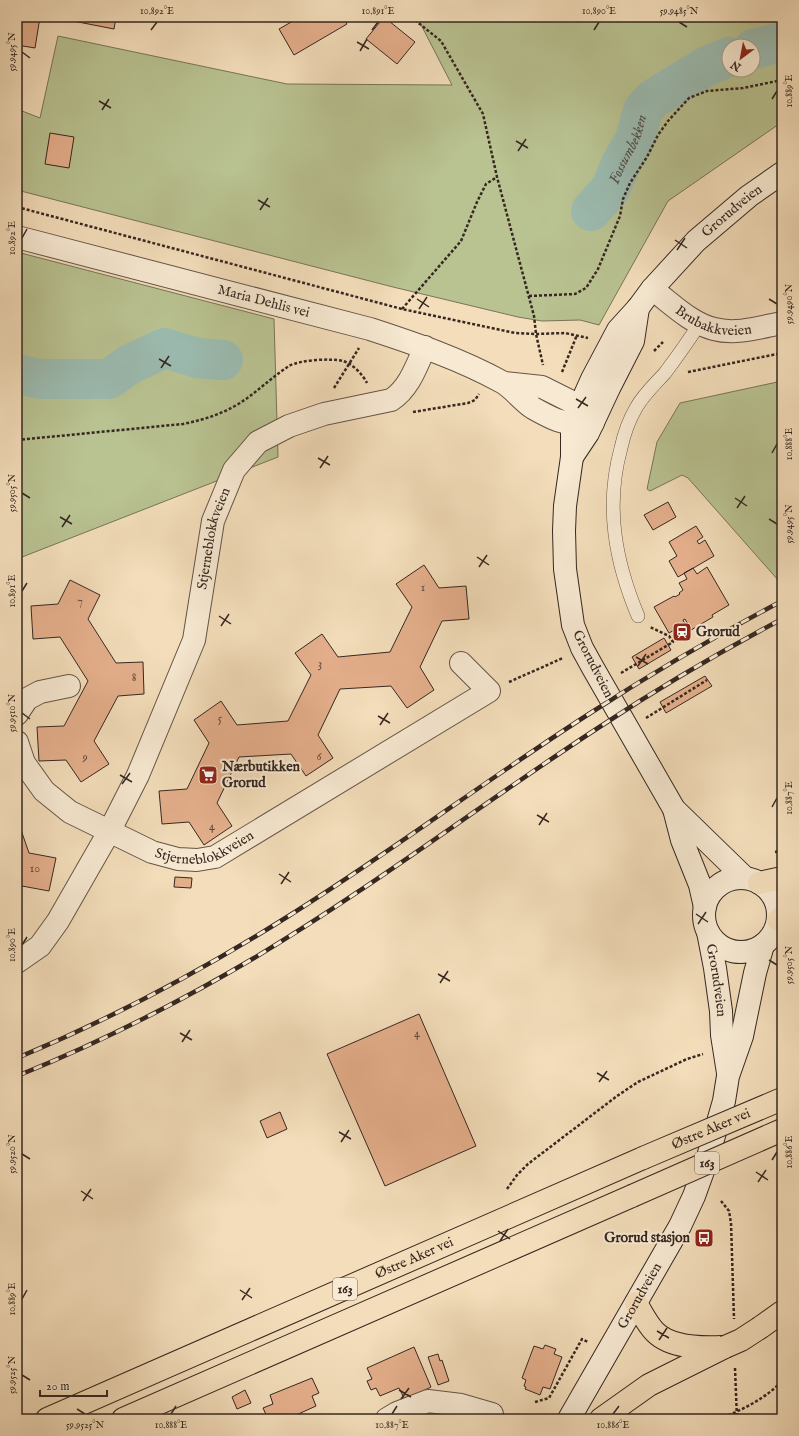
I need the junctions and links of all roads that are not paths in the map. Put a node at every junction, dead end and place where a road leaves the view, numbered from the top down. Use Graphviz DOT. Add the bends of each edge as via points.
graph roads {
  1 [pos="782,173"];
  2 [pos="17,237"];
  3 [pos="652,289"];
  4 [pos="782,323"];
  5 [pos="700,324"];
  6 [pos="426,347"];
  7 [pos="582,418"];
  8 [pos="638,616"];
  9 [pos="461,664"];
  10 [pos="70,686"];
  11 [pos="17,714"];
  12 [pos="17,742"];
  13 [pos="674,808"];
  14 [pos="109,832"];
  15 [pos="782,878"];
  16 [pos="752,880"];
  17 [pos="705,907"];
  18 [pos="780,919"];
  19 [pos="708,932"];
  20 [pos="763,945"];
  21 [pos="17,962"];
  22 [pos="728,1076"];
  23 [pos="782,1098"];
  24 [pos="782,1130"];
  25 [pos="636,1303"];
  26 [pos="782,1312"];
  27 [pos="718,1354"];
  28 [pos="492,1414"];
  29 [pos="48,1419"];
  30 [pos="123,1419"];
  31 [pos="387,1419"];
  32 [pos="569,1419"];
  33 [pos="601,1419"];
  1 -- 3 [label="street, Grorudveien" via="749,196 696,241"];
  2 -- 6 [label="street, Maria Dehlis vei" via="370,329"];
  3 -- 5 [label="street, Brubakkveien"];
  3 -- 7 [label="street, Grorudveien" via="638,308 633,341 609,388"];
  4 -- 5 [label="street, Brubakkveien" via="738,331 715,329"];
  5 -- 8 [label="lane" via="636,408 623,439 614,477 612,524 615,546 630,599"];
  6 -- 7 [label="street, Maria Dehlis vei" via="504,383 532,408 556,419"];
  6 -- 14 [label="street, Stjerneblokkveien" via="398,396 381,403 324,414 290,426 258,442 234,470 213,521 194,640 138,775"];
  7 -- 13 [label="street, Grorudveien" via="568,479 564,531 565,569 573,625 593,668"];
  9 -- 14 [label="street, Stjerneblokkveien" via="489,690 215,857 197,860 178,859 152,852"];
  10 -- 11 [label="street" via="40,692 27,699"];
  12 -- 14 [label="street" via="24,763 44,791 70,812"];
  13 -- 16 [label="street, Grorudveien"];
  13 -- 17 [label="street, Grorudveien"];
  14 -- 21 [label="street, Stjerneblokkveien" via="58,921 40,946"];
  15 -- 16 [label="highway"];
  16 -- 17 [label="street" via="731,879 719,885 710,895"];
  16 -- 18 [label="street" via="768,890 774,899"];
  17 -- 19 [label="street" via="704,920"];
  18 -- 20 [label="street" via="770,938"];
  19 -- 20 [label="street" via="714,941 733,951 748,951"];
  19 -- 22 [label="street, Grorudveien" via="721,1011"];
  20 -- 22 [label="street, Grorudveien" via="742,1036"];
  22 -- 25 [label="street, Grorudveien" via="724,1101 709,1154 694,1196"];
  23 -- 29 [label="highway, Østre Aker vei / 163, bridge"];
  24 -- 30 [label="highway, Østre Aker vei / 163, bridge"];
  25 -- 27 [label="highway" via="656,1334 678,1344"];
  25 -- 32 [label="street, Grorudveien"];
  26 -- 27 [label="highway, bridge"];
  27 -- 33 [label="highway" via="649,1385"];
  28 -- 31 [label="street" via="461,1405 428,1401"];
}
